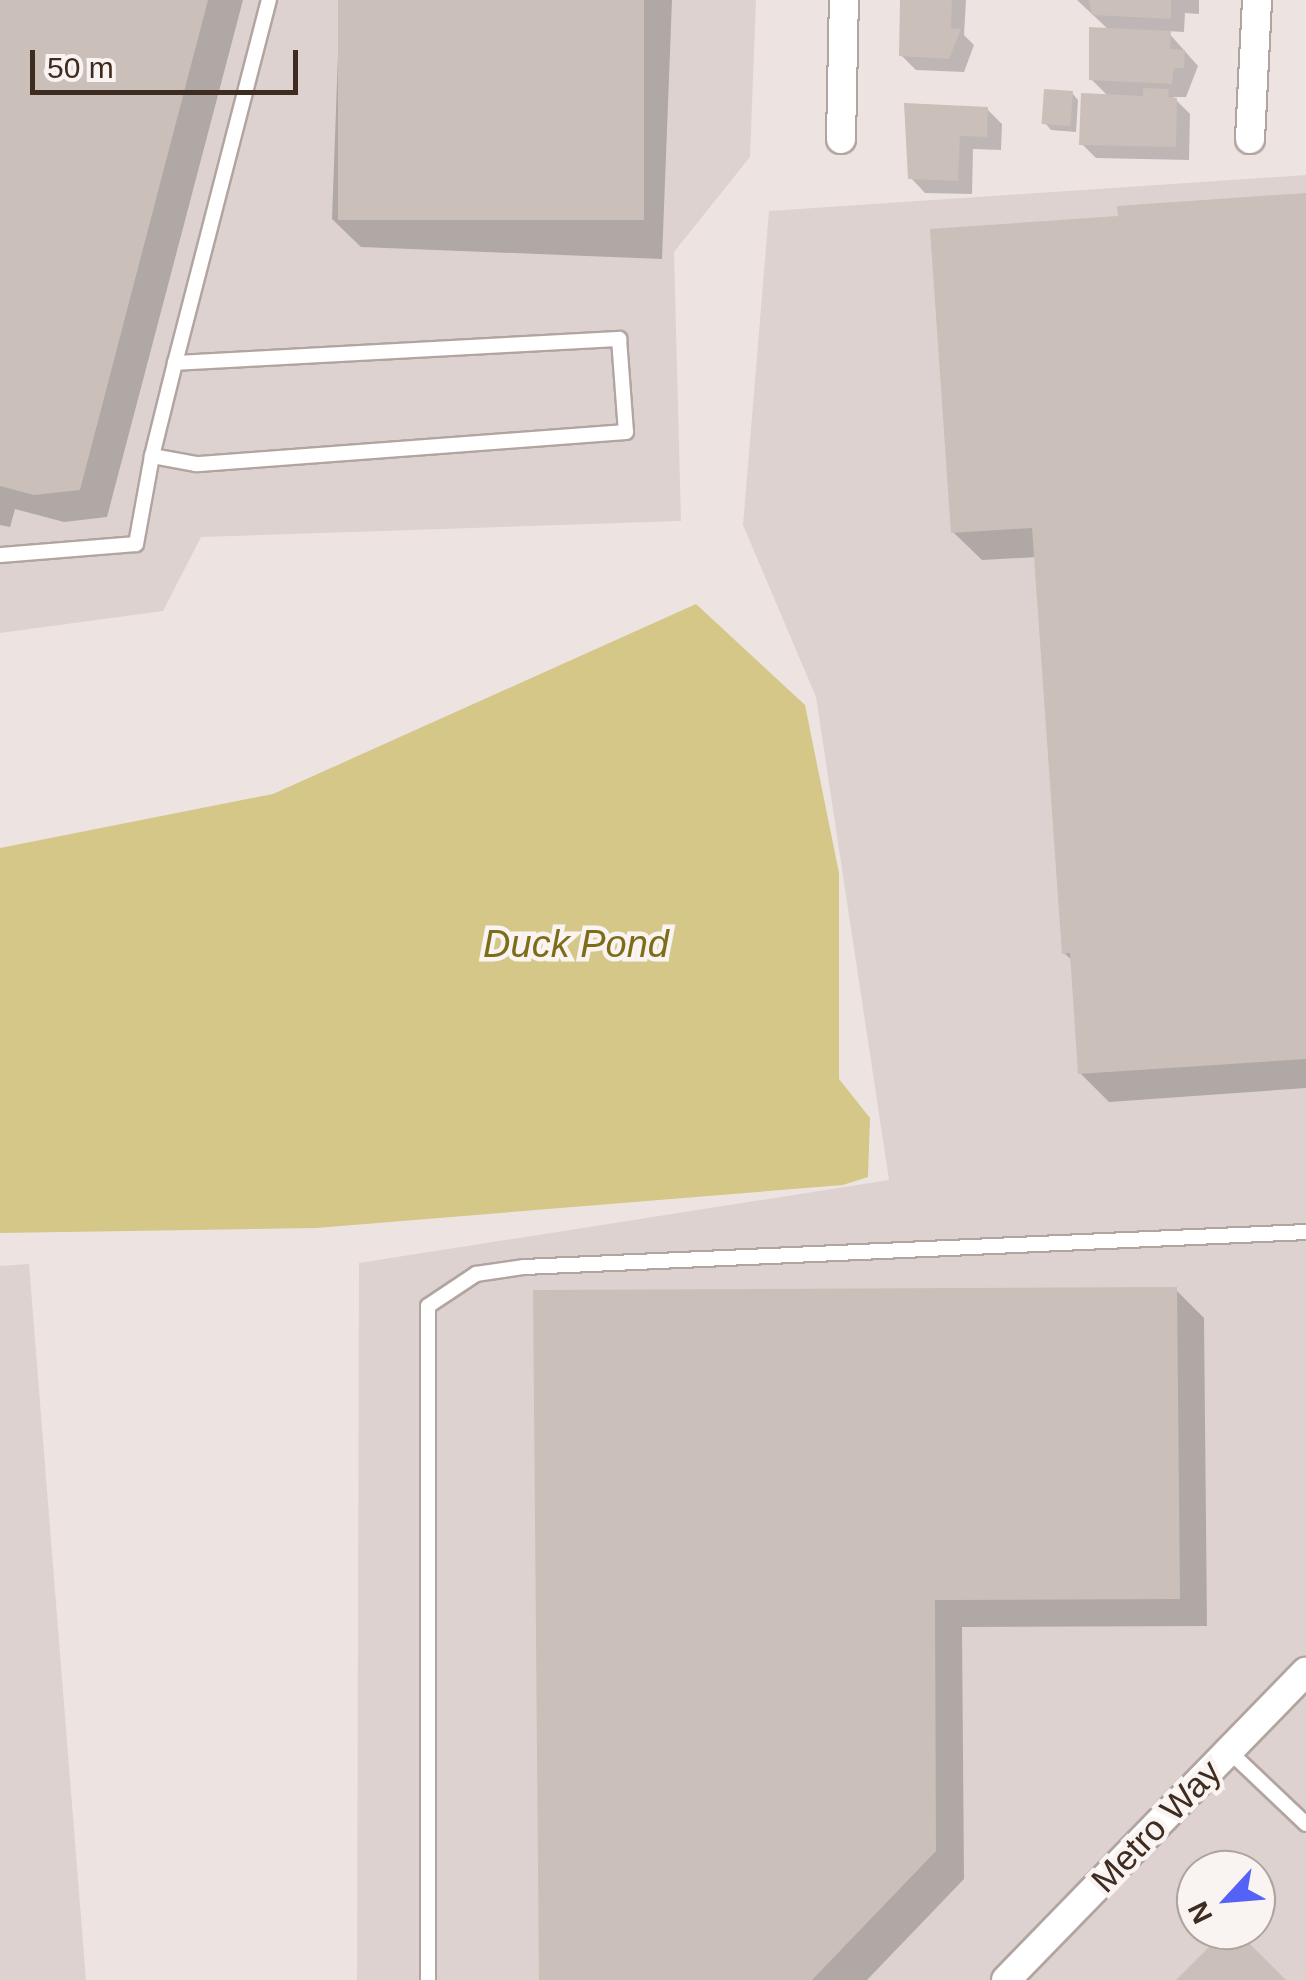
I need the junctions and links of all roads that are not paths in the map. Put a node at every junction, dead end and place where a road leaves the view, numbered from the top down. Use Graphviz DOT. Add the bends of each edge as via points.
graph roads {
  1 [pos="269,0"];
  2 [pos="844,0"];
  3 [pos="1257,0"];
  4 [pos="1250,138"];
  5 [pos="841,139"];
  6 [pos="175,363"];
  7 [pos="152,456"];
  8 [pos="0,555"];
  9 [pos="1306,1232"];
  10 [pos="1304,1677"];
  11 [pos="1229,1750"];
  12 [pos="1306,1824"];
  13 [pos="428,1980"];
  14 [pos="1006,1980"];
  1 -- 6 [label="lane"];
  2 -- 5 [label="street"];
  3 -- 4 [label="street"];
  6 -- 7 [label="lane"];
  6 -- 7 [label="lane" via="619,340 626,432 196,464"];
  7 -- 8 [label="lane" via="136,544"];
  9 -- 13 [label="lane" via="524,1266 476,1274 428,1306"];
  10 -- 11 [label="street, Metro Way"];
  11 -- 12 [label="lane"];
  11 -- 14 [label="street, Metro Way"];
}
